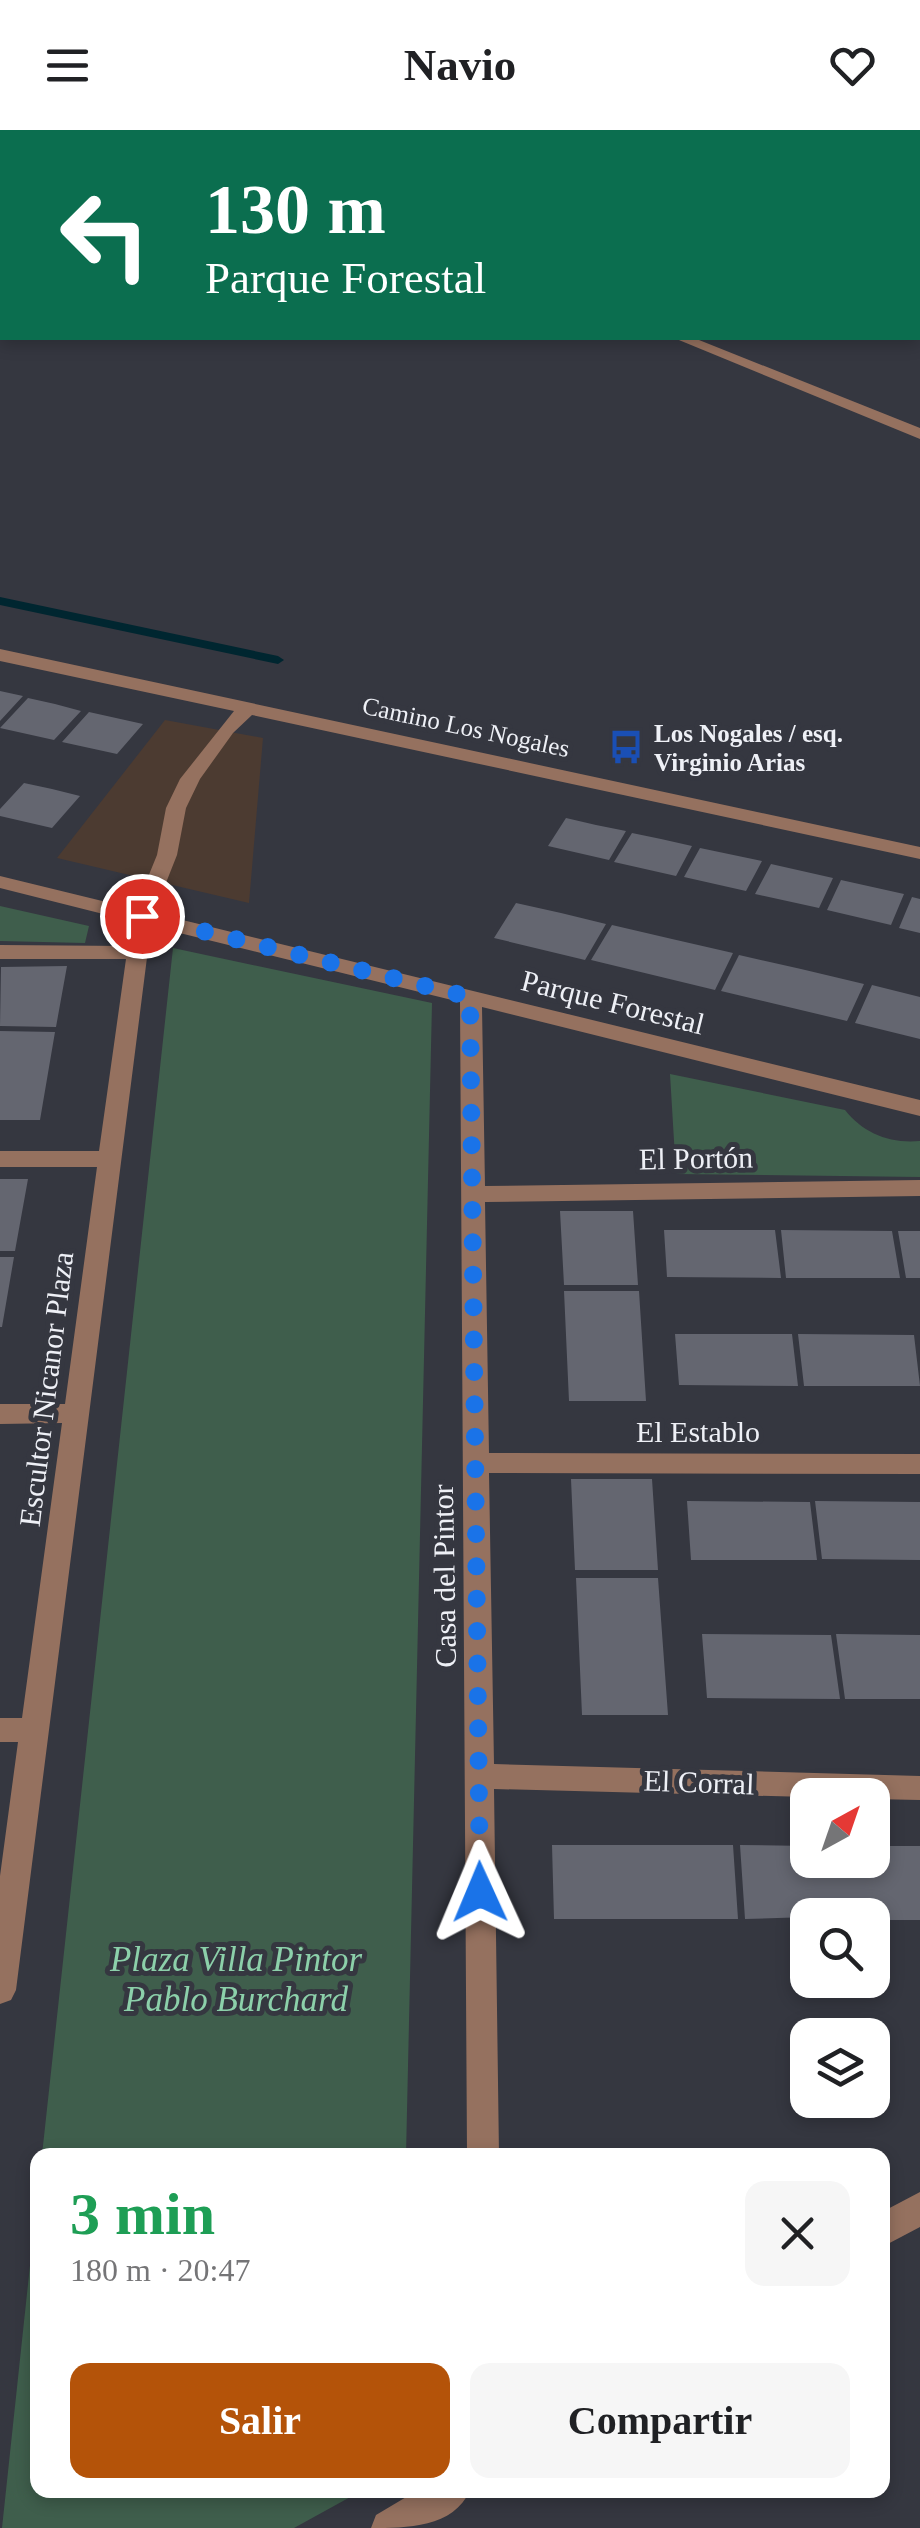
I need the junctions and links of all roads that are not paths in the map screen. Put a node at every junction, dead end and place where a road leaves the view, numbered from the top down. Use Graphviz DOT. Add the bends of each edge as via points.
graph roads {
  1 [pos="687,340"];
  2 [pos="920,434"];
  3 [pos="0,655"];
  4 [pos="248,708"];
  5 [pos="920,853"];
  6 [pos="0,882"];
  7 [pos="142,916"];
  8 [pos="0,952"];
  9 [pos="136,953"];
  10 [pos="470,997"];
  11 [pos="920,1108"];
  12 [pos="0,1159"];
  13 [pos="109,1159"];
  14 [pos="920,1188"];
  15 [pos="473,1194"];
  16 [pos="0,1414"];
  17 [pos="76,1414"];
  18 [pos="476,1463"];
  19 [pos="920,1464"];
  20 [pos="0,1730"];
  21 [pos="34,1730"];
  22 [pos="479,1776"];
  23 [pos="920,1788"];
  24 [pos="0,1990"];
  25 [pos="483,2148"];
  26 [pos="920,2208"];
  27 [pos="890,2226"];
  28 [pos="439,2498"];
  29 [pos="389,2528"];
  1 -- 2 [label="street"];
  3 -- 4 [label="street, Camino Los Nogales"];
  4 -- 5 [label="street, Camino Los Nogales"];
  4 -- 7 [label="street, Escultor Nicanor Plaza" via="190,779"];
  6 -- 7 [label="street, Parque Forestal"];
  7 -- 9 [label="street, Escultor Nicanor Plaza"];
  7 -- 10 [label="street, Parque Forestal"];
  8 -- 9 [label="street"];
  9 -- 13 [label="street, Escultor Nicanor Plaza"];
  10 -- 11 [label="street, Parque Forestal"];
  10 -- 15 [label="street, Casa del Pintor"];
  12 -- 13 [label="street"];
  13 -- 17 [label="street, Escultor Nicanor Plaza"];
  14 -- 15 [label="street, El Portón"];
  15 -- 18 [label="street, Casa del Pintor"];
  16 -- 17 [label="street"];
  17 -- 21 [label="street, Escultor Nicanor Plaza"];
  18 -- 19 [label="street, El Establo"];
  18 -- 22 [label="street, Casa del Pintor"];
  20 -- 21 [label="street"];
  21 -- 24 [label="street, Escultor Nicanor Plaza"];
  22 -- 23 [label="street, El Corral"];
  22 -- 25 [label="street, Casa del Pintor"];
  26 -- 27 [label="street"];
  28 -- 29 [label="street"];
}
